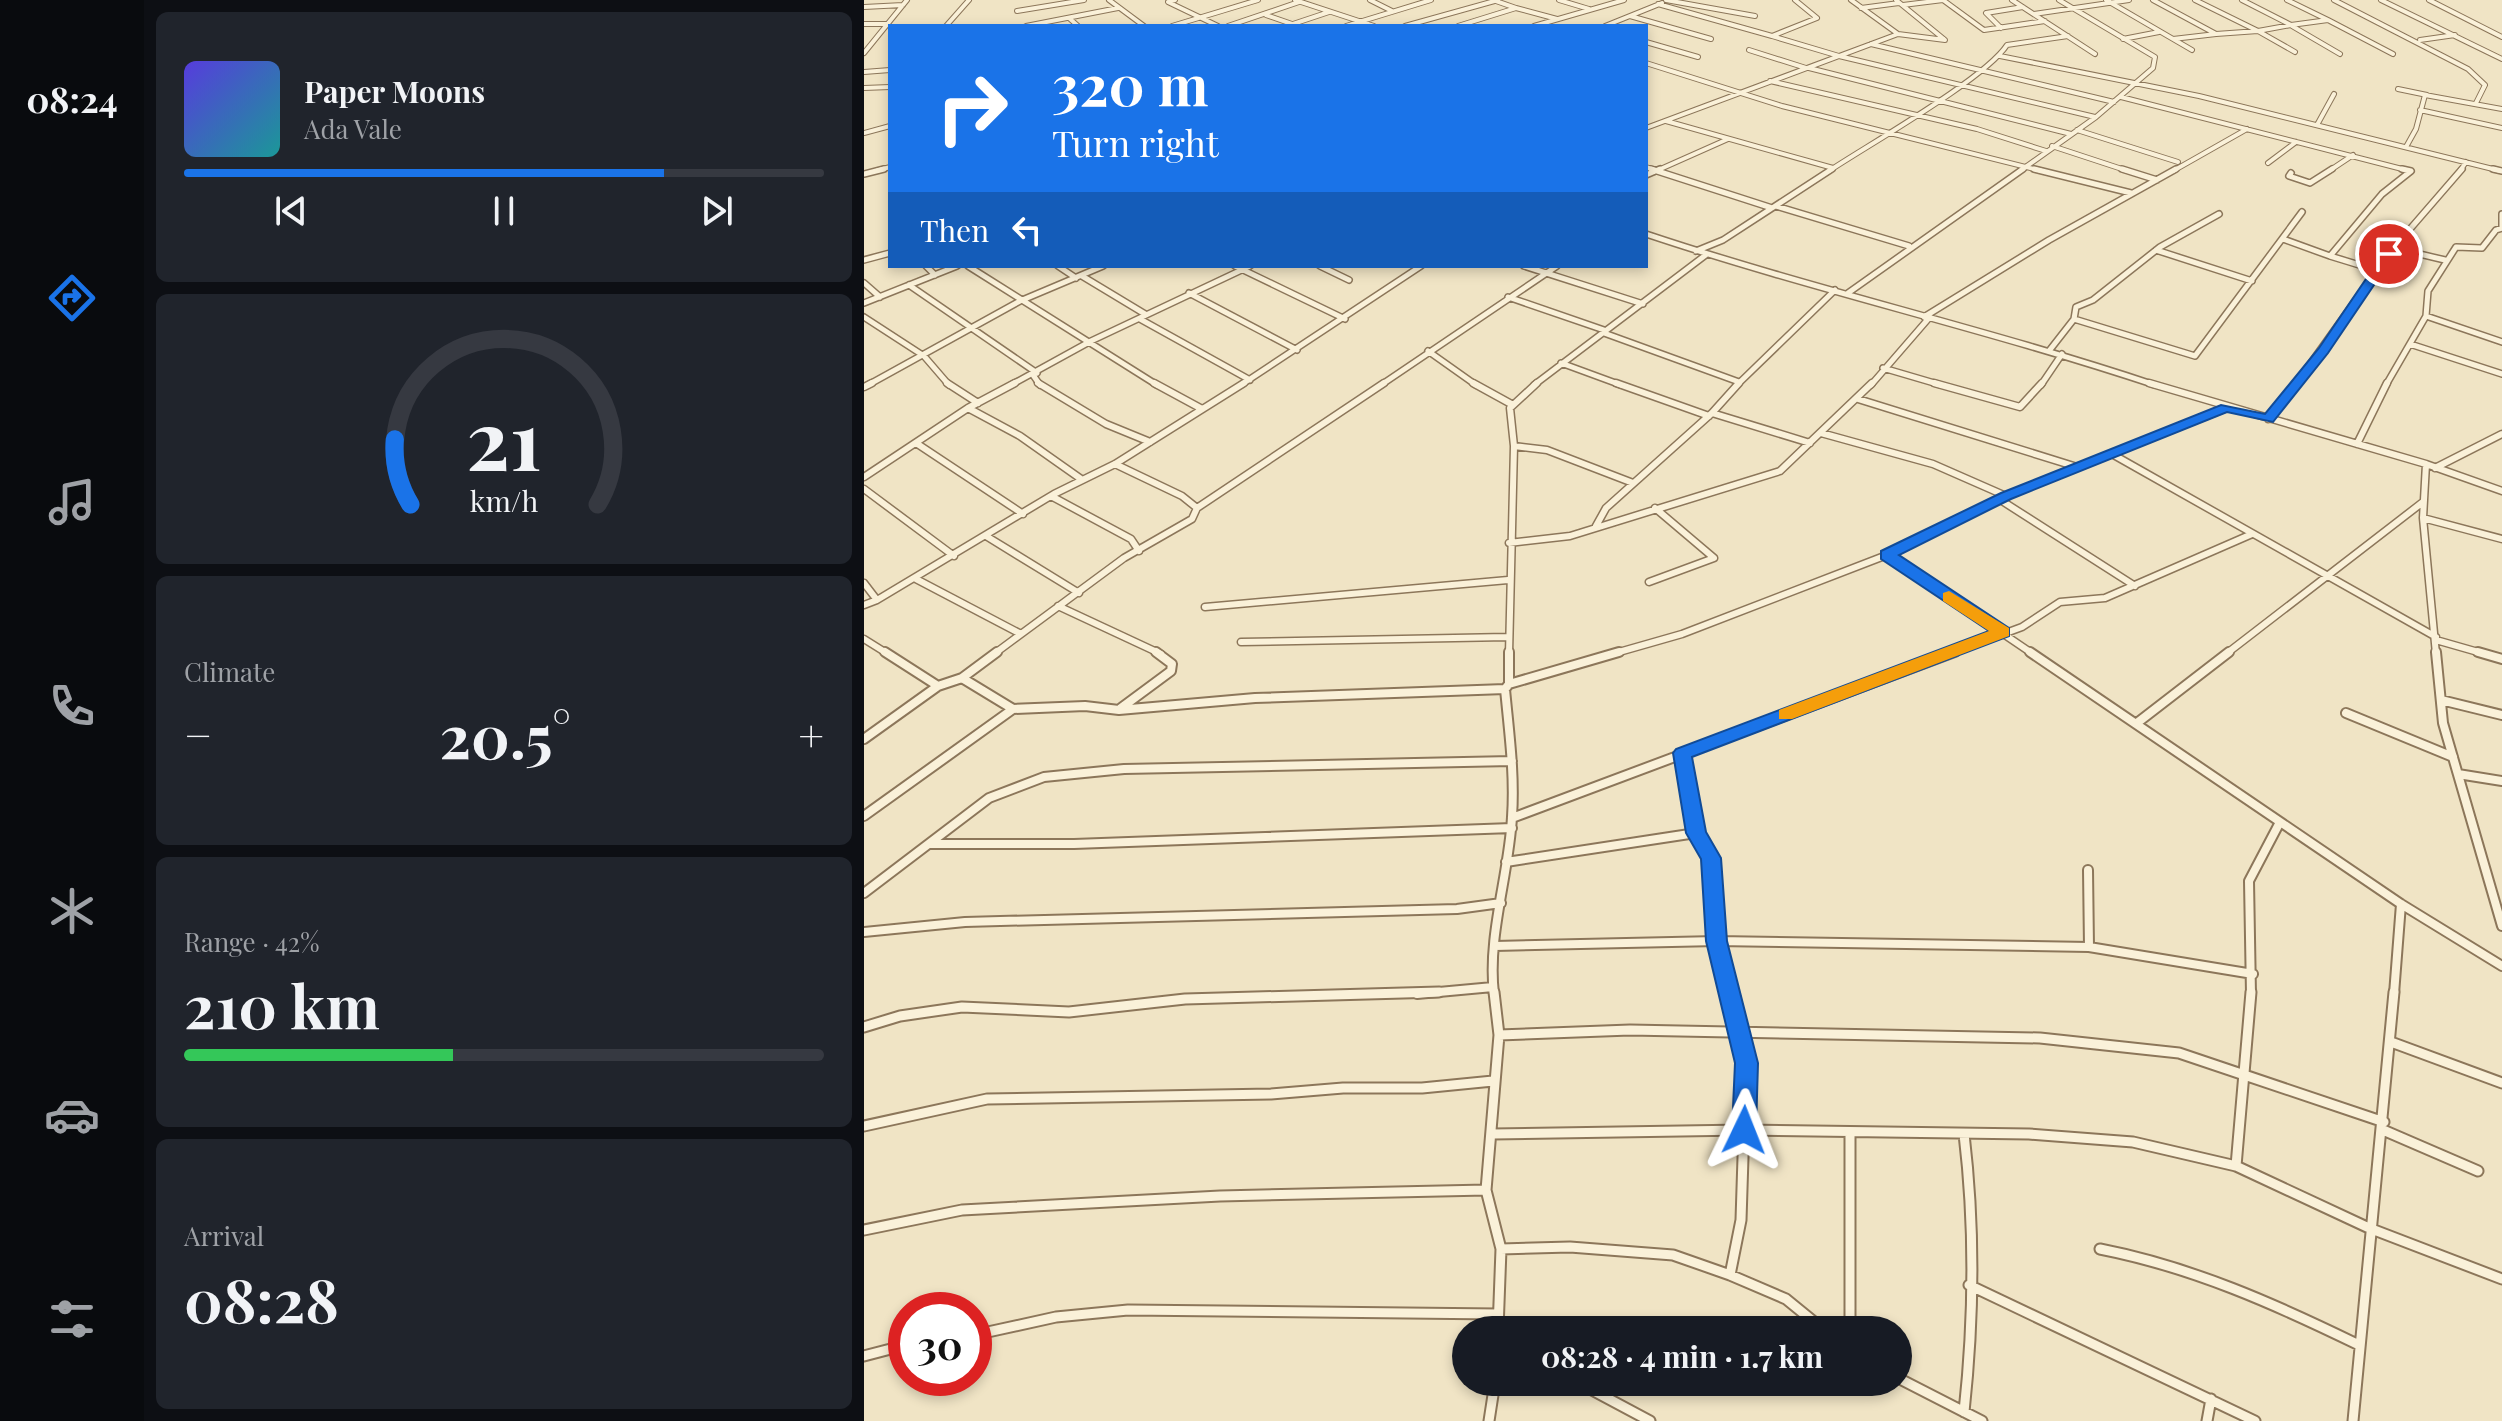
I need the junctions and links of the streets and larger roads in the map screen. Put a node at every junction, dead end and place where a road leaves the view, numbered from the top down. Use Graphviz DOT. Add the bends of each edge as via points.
graph roads {
  1 [pos="907,0"];
  2 [pos="969,0"];
  3 [pos="1084,0"];
  4 [pos="1109,0"];
  5 [pos="1175,0"];
  6 [pos="1258,0"];
  7 [pos="1370,0"];
  8 [pos="1431,0"];
  9 [pos="1482,0"];
  10 [pos="1496,0"];
  11 [pos="1559,0"];
  12 [pos="1624,0"];
  13 [pos="1667,0"];
  14 [pos="1795,0"];
  15 [pos="1851,0"];
  16 [pos="1954,0"];
  17 [pos="2012,0"];
  18 [pos="2059,0"];
  19 [pos="2129,0"];
  20 [pos="2153,0"];
  21 [pos="2195,0"];
  22 [pos="2242,0"];
  23 [pos="2287,0"];
  24 [pos="2336,0"];
  25 [pos="2344,0"];
  26 [pos="2381,0"];
  27 [pos="2429,0"];
  28 [pos="1167,1"];
  29 [pos="1297,1"];
  30 [pos="1944,1"];
  31 [pos="2108,1"];
  32 [pos="1055,2"];
  33 [pos="1488,2"];
  34 [pos="1899,3"];
  35 [pos="1658,4"];
  36 [pos="903,5"];
  37 [pos="864,7"];
  38 [pos="2023,7"];
  39 [pos="1118,8"];
  40 [pos="1516,8"];
  41 [pos="1861,8"];
  42 [pos="2074,9"];
  43 [pos="1591,10"];
  44 [pos="1017,11"];
  45 [pos="1392,11"];
  46 [pos="1329,12"];
  47 [pos="2034,14"];
  48 [pos="1265,15"];
  49 [pos="1630,16"];
  50 [pos="1755,16"];
  51 [pos="1069,18"];
  52 [pos="1200,18"];
  53 [pos="1559,19"];
  54 [pos="2328,20"];
  55 [pos="2045,21"];
  56 [pos="1359,22"];
  57 [pos="864,24"];
  58 [pos="889,24"];
  59 [pos="948,24"];
  60 [pos="1037,24"];
  61 [pos="1076,24"];
  62 [pos="1139,24"];
  63 [pos="1179,24"];
  64 [pos="1214,24"];
  65 [pos="1235,24"];
  66 [pos="1290,24"];
  67 [pos="1296,24"];
  68 [pos="1352,24"];
  69 [pos="1366,24"];
  70 [pos="1412,24"];
  71 [pos="1464,24"];
  72 [pos="1541,24"];
  73 [pos="1610,24"];
  74 [pos="2290,25"];
  75 [pos="887,27"];
  76 [pos="2001,28"];
  77 [pos="2258,31"];
  78 [pos="2159,32"];
  79 [pos="1898,34"];
  80 [pos="2216,34"];
  81 [pos="2455,35"];
  82 [pos="1772,36"];
  83 [pos="2068,36"];
  84 [pos="2502,37"];
  85 [pos="864,39"];
  86 [pos="875,39"];
  87 [pos="1711,39"];
  88 [pos="2123,39"];
  89 [pos="2173,39"];
  90 [pos="2418,40"];
  91 [pos="1648,43"];
  92 [pos="1870,44"];
  93 [pos="1749,50"];
  94 [pos="2192,50"];
  95 [pos="2295,52"];
  96 [pos="864,53"];
  97 [pos="2095,54"];
  98 [pos="2340,54"];
  99 [pos="2393,54"];
  100 [pos="1839,56"];
  101 [pos="2000,56"];
  102 [pos="1698,57"];
  103 [pos="2502,59"];
  104 [pos="1648,64"];
  105 [pos="1807,68"];
  106 [pos="1980,69"];
  107 [pos="888,70"];
  108 [pos="864,72"];
  109 [pos="1770,81"];
  110 [pos="2134,83"];
  111 [pos="1961,84"];
  112 [pos="888,87"];
  113 [pos="864,88"];
  114 [pos="2398,89"];
  115 [pos="1740,92"];
  116 [pos="2334,94"];
  117 [pos="2427,95"];
  118 [pos="2121,97"];
  119 [pos="1937,99"];
  120 [pos="2114,102"];
  121 [pos="2476,103"];
  122 [pos="2502,109"];
  123 [pos="2420,110"];
  124 [pos="1913,115"];
  125 [pos="2096,117"];
  126 [pos="1666,121"];
  127 [pos="2317,125"];
  128 [pos="1648,127"];
  129 [pos="888,128"];
  130 [pos="2502,128"];
  131 [pos="2248,129"];
  132 [pos="1887,131"];
  133 [pos="2074,132"];
  134 [pos="864,133"];
  135 [pos="1728,139"];
  136 [pos="2296,142"];
  137 [pos="2052,146"];
  138 [pos="2406,147"];
  139 [pos="2046,151"];
  140 [pos="2353,155"];
  141 [pos="2178,162"];
  142 [pos="2466,162"];
  143 [pos="2268,163"];
  144 [pos="2026,165"];
  145 [pos="888,167"];
  146 [pos="1648,168"];
  147 [pos="1833,168"];
  148 [pos="1655,171"];
  149 [pos="2502,171"];
  150 [pos="865,172"];
  151 [pos="2291,173"];
  152 [pos="1648,174"];
  153 [pos="2157,180"];
  154 [pos="2131,193"];
  155 [pos="1774,207"];
  156 [pos="2302,212"];
  157 [pos="2219,214"];
  158 [pos="2502,214"];
  159 [pos="2502,228"];
  160 [pos="1648,235"];
  161 [pos="2283,239"];
  162 [pos="1909,246"];
  163 [pos="2394,248"];
  164 [pos="2156,250"];
  165 [pos="1696,251"];
  166 [pos="888,254"];
  167 [pos="1707,254"];
  168 [pos="2330,256"];
  169 [pos="864,260"];
  170 [pos="2445,260"];
  171 [pos="928,268"];
  172 [pos="952,268"];
  173 [pos="971,268"];
  174 [pos="1062,268"];
  175 [pos="1099,268"];
  176 [pos="1237,268"];
  177 [pos="1324,268"];
  178 [pos="1418,268"];
  179 [pos="1529,268"];
  180 [pos="1554,268"];
  181 [pos="2379,271"];
  182 [pos="1545,274"];
  183 [pos="935,275"];
  184 [pos="1079,277"];
  185 [pos="1349,280"];
  186 [pos="2252,281"];
  187 [pos="864,283"];
  188 [pos="909,285"];
  189 [pos="1835,290"];
  190 [pos="1189,293"];
  191 [pos="1848,293"];
  192 [pos="880,297"];
  193 [pos="1508,297"];
  194 [pos="1020,301"];
  195 [pos="864,303"];
  196 [pos="1643,304"];
  197 [pos="1142,316"];
  198 [pos="2426,316"];
  199 [pos="864,317"];
  200 [pos="1927,318"];
  201 [pos="1345,319"];
  202 [pos="2074,319"];
  203 [pos="973,328"];
  204 [pos="1604,331"];
  205 [pos="1091,341"];
  206 [pos="2502,342"];
  207 [pos="2410,344"];
  208 [pos="1297,350"];
  209 [pos="1428,351"];
  210 [pos="2049,351"];
  211 [pos="2062,354"];
  212 [pos="924,356"];
  213 [pos="1561,363"];
  214 [pos="1883,368"];
  215 [pos="1035,374"];
  216 [pos="2502,374"];
  217 [pos="1250,380"];
  218 [pos="1739,382"];
  219 [pos="864,387"];
  220 [pos="1858,399"];
  221 [pos="978,403"];
  222 [pos="1513,405"];
  223 [pos="968,408"];
  224 [pos="2226,408"];
  225 [pos="1202,409"];
  226 [pos="1710,415"];
  227 [pos="2268,419"];
  228 [pos="1821,433"];
  229 [pos="2502,434"];
  230 [pos="1150,442"];
  231 [pos="916,443"];
  232 [pos="1810,443"];
  233 [pos="2357,444"];
  234 [pos="1514,446"];
  235 [pos="2112,454"];
  236 [pos="1115,464"];
  237 [pos="2426,464"];
  238 [pos="2077,467"];
  239 [pos="2435,468"];
  240 [pos="864,477"];
  241 [pos="1081,479"];
  242 [pos="1633,483"];
  243 [pos="864,489"];
  244 [pos="2502,491"];
  245 [pos="1051,496"];
  246 [pos="2002,498"];
  247 [pos="2423,502"];
  248 [pos="1197,508"];
  249 [pos="1655,508"];
  250 [pos="1023,514"];
  251 [pos="2423,518"];
  252 [pos="1596,526"];
  253 [pos="2252,534"];
  254 [pos="986,536"];
  255 [pos="2502,539"];
  256 [pos="1509,543"];
  257 [pos="1139,551"];
  258 [pos="1887,555"];
  259 [pos="954,556"];
  260 [pos="2326,574"];
  261 [pos="916,579"];
  262 [pos="1508,580"];
  263 [pos="1649,582"];
  264 [pos="864,583"];
  265 [pos="2135,586"];
  266 [pos="1079,593"];
  267 [pos="877,600"];
  268 [pos="864,605"];
  269 [pos="1058,606"];
  270 [pos="1205,607"];
  271 [pos="2003,632"];
  272 [pos="1019,633"];
  273 [pos="1507,637"];
  274 [pos="2436,638"];
  275 [pos="864,639"];
  276 [pos="1241,642"];
  277 [pos="2502,659"];
  278 [pos="962,678"];
  279 [pos="938,686"];
  280 [pos="1507,687"];
  281 [pos="2441,700"];
  282 [pos="1013,709"];
  283 [pos="1119,710"];
  284 [pos="2346,713"];
  285 [pos="2502,715"];
  286 [pos="2137,723"];
  287 [pos="864,739"];
  288 [pos="1682,753"];
  289 [pos="2453,757"];
  290 [pos="1512,761"];
  291 [pos="2458,774"];
  292 [pos="2502,781"];
  293 [pos="864,816"];
  294 [pos="1512,818"];
  295 [pos="2280,822"];
  296 [pos="1512,828"];
  297 [pos="1696,833"];
  298 [pos="931,844"];
  299 [pos="1506,862"];
  300 [pos="2088,870"];
  301 [pos="864,893"];
  302 [pos="1501,903"];
  303 [pos="2401,904"];
  304 [pos="2502,926"];
  305 [pos="864,932"];
  306 [pos="1717,941"];
  307 [pos="1495,946"];
  308 [pos="2089,947"];
  309 [pos="2502,966"];
  310 [pos="2253,974"];
  311 [pos="1493,987"];
  312 [pos="864,1027"];
  313 [pos="1740,1031"];
  314 [pos="1499,1035"];
  315 [pos="2391,1042"];
  316 [pos="2246,1073"];
  317 [pos="1493,1081"];
  318 [pos="2502,1083"];
  319 [pos="864,1126"];
  320 [pos="2384,1126"];
  321 [pos="1744,1130"];
  322 [pos="1493,1134"];
  323 [pos="1850,1134"];
  324 [pos="1964,1134"];
  325 [pos="2236,1166"];
  326 [pos="2478,1171"];
  327 [pos="1486,1190"];
  328 [pos="2369,1228"];
  329 [pos="864,1230"];
  330 [pos="1501,1249"];
  331 [pos="2100,1249"];
  332 [pos="1730,1275"];
  333 [pos="2502,1279"];
  334 [pos="1969,1285"];
  335 [pos="1498,1314"];
  336 [pos="1807,1316"];
  337 [pos="1850,1316"];
  338 [pos="992,1331"];
  339 [pos="2359,1345"];
  340 [pos="888,1350"];
  341 [pos="864,1356"];
  342 [pos="1912,1385"];
  343 [pos="1493,1396"];
  344 [pos="1603,1396"];
  345 [pos="2211,1399"];
  346 [pos="1964,1412"];
  347 [pos="1489,1421"];
  348 [pos="1650,1421"];
  349 [pos="1982,1421"];
  350 [pos="2207,1421"];
  351 [pos="2255,1421"];
  352 [pos="2353,1421"];
  1 -- 36 [label="street"];
  2 -- 59 [label="street"];
  3 -- 32 [label="street"];
  4 -- 39 [label="street"];
  5 -- 28 [label="street"];
  6 -- 52 [label="street"];
  7 -- 45 [label="street"];
  8 -- 45 [label="street"];
  9 -- 33 [label="street"];
  10 -- 33 [label="street"];
  10 -- 40 [label="street"];
  11 -- 43 [label="street"];
  12 -- 43 [label="street"];
  13 -- 35 [label="street"];
  13 -- 50 [label="street"];
  14 -- 82 [label="street" via="1817,18"];
  15 -- 41 [label="street"];
  16 -- 30 [label="street"];
  17 -- 38 [label="street"];
  18 -- 42 [label="street"];
  19 -- 31 [label="street"];
  20 -- 80 [label="street"];
  21 -- 77 [label="street"];
  22 -- 74 [label="street"];
  23 -- 54 [label="street"];
  24 -- 25 [label="street"];
  24 -- 90 [label="street"];
  26 -- 81 [label="street"];
  27 -- 84 [label="street"];
  28 -- 52 [label="street"];
  29 -- 46 [label="street"];
  29 -- 48 [label="street"];
  30 -- 34 [label="street"];
  30 -- 76 [label="street" via="1980,29"];
  31 -- 42 [label="street"];
  31 -- 78 [label="street"];
  32 -- 44 [label="street"];
  33 -- 70 [label="street"];
  34 -- 41 [label="street"];
  34 -- 79 [label="street" via="1946,38"];
  35 -- 49 [label="street"];
  35 -- 82 [label="street"];
  36 -- 37 [label="street"];
  36 -- 58 [label="street"];
  38 -- 47 [label="street"];
  38 -- 76 [label="street" via="1986,13"];
  39 -- 51 [label="street"];
  39 -- 62 [label="street"];
  40 -- 53 [label="street"];
  40 -- 71 [label="street"];
  41 -- 79 [label="street"];
  42 -- 47 [label="street"];
  42 -- 88 [label="street"];
  43 -- 53 [label="street"];
  45 -- 56 [label="street"];
  46 -- 56 [label="street"];
  46 -- 67 [label="street"];
  47 -- 55 [label="street"];
  48 -- 65 [label="street"];
  48 -- 66 [label="street"];
  49 -- 73 [label="street"];
  49 -- 87 [label="street"];
  51 -- 60 [label="street"];
  51 -- 61 [label="street"];
  52 -- 63 [label="street"];
  52 -- 64 [label="street"];
  53 -- 72 [label="street"];
  54 -- 74 [label="street"];
  54 -- 99 [label="street"];
  55 -- 76 [label="street"];
  55 -- 83 [label="street"];
  56 -- 68 [label="street"];
  56 -- 69 [label="street"];
  57 -- 75 [label="street"];
  74 -- 77 [label="street"];
  74 -- 98 [label="street"];
  75 -- 86 [label="street"];
  77 -- 80 [label="street"];
  77 -- 95 [label="street"];
  78 -- 88 [label="street"];
  78 -- 89 [label="street"];
  79 -- 92 [label="street"];
  80 -- 89 [label="street"];
  81 -- 90 [label="street"];
  81 -- 103 [label="street"];
  82 -- 100 [label="street"];
  83 -- 97 [label="street"];
  83 -- 101 [label="street" via="2015,42"];
  85 -- 86 [label="street"];
  86 -- 96 [label="street"];
  88 -- 110 [label="street" via="2155,57 2153,68"];
  89 -- 94 [label="street"];
  90 -- 121 [label="street" via="2482,81 2484,92"];
  91 -- 102 [label="street"];
  92 -- 100 [label="street"];
  92 -- 106 [label="street"];
  93 -- 105 [label="street"];
  100 -- 105 [label="street"];
  100 -- 111 [label="street"];
  101 -- 106 [label="street"];
  101 -- 110 [label="street"];
  104 -- 115 [label="street"];
  105 -- 109 [label="street"];
  105 -- 119 [label="street"];
  106 -- 111 [label="street"];
  106 -- 120 [label="street"];
  107 -- 108 [label="street"];
  109 -- 115 [label="street"];
  109 -- 124 [label="street"];
  110 -- 118 [label="street"];
  110 -- 127 [label="street"];
  111 -- 119 [label="street"];
  111 -- 125 [label="street"];
  112 -- 113 [label="street"];
  114 -- 117 [label="street"];
  115 -- 126 [label="street"];
  115 -- 132 [label="street"];
  116 -- 127 [label="street"];
  117 -- 121 [label="street"];
  117 -- 123 [label="street"];
  118 -- 120 [label="street"];
  118 -- 131 [label="street"];
  119 -- 124 [label="street"];
  119 -- 133 [label="street"];
  120 -- 125 [label="street"];
  121 -- 122 [label="street"];
  123 -- 130 [label="street"];
  123 -- 138 [label="street"];
  124 -- 132 [label="street"];
  124 -- 139 [label="street"];
  125 -- 133 [label="street"];
  126 -- 128 [label="street"];
  126 -- 135 [label="street"];
  127 -- 138 [label="street"];
  129 -- 134 [label="street"];
  131 -- 136 [label="street"];
  131 -- 153 [label="street"];
  132 -- 144 [label="street"];
  132 -- 147 [label="street"];
  133 -- 137 [label="street"];
  133 -- 141 [label="street"];
  135 -- 147 [label="street"];
  135 -- 148 [label="street"];
  136 -- 140 [label="street"];
  136 -- 143 [label="street"];
  137 -- 139 [label="street"];
  137 -- 153 [label="street"];
  138 -- 142 [label="street"];
  139 -- 144 [label="street"];
  140 -- 151 [label="street" via="2310,183"];
  140 -- 168 [label="street" via="2412,172 2382,194"];
  142 -- 149 [label="street"];
  142 -- 163 [label="street"];
  144 -- 154 [label="street"];
  144 -- 162 [label="street"];
  145 -- 150 [label="street"];
  146 -- 148 [label="street"];
  147 -- 155 [label="street"];
  148 -- 152 [label="street"];
  148 -- 155 [label="street"];
  153 -- 154 [label="street"];
  154 -- 200 [label="street"];
  155 -- 162 [label="street"];
  155 -- 165 [label="street"];
  156 -- 161 [label="street"];
  157 -- 164 [label="street"];
  158 -- 159 [label="street"];
  159 -- 170 [label="street" via="2482,248 2456,247"];
  160 -- 165 [label="street"];
  161 -- 168 [label="street"];
  161 -- 186 [label="street"];
  162 -- 191 [label="street"];
  163 -- 170 [label="street"];
  163 -- 181 [label="street"];
  164 -- 186 [label="street"];
  164 -- 202 [label="street" via="2093,300 2076,307"];
  165 -- 167 [label="street"];
  166 -- 169 [label="street"];
  167 -- 189 [label="street"];
  167 -- 196 [label="street"];
  168 -- 181 [label="street"];
  170 -- 198 [label="street" via="2426,297"];
  171 -- 183 [label="street"];
  172 -- 183 [label="street"];
  173 -- 194 [label="street"];
  174 -- 184 [label="street"];
  175 -- 184 [label="street"];
  176 -- 190 [label="street"];
  176 -- 201 [label="street"];
  177 -- 185 [label="street"];
  178 -- 201 [label="street"];
  179 -- 182 [label="street"];
  180 -- 182 [label="street"];
  181 -- 227 [label="street"];
  182 -- 193 [label="street"];
  182 -- 196 [label="street"];
  183 -- 188 [label="street"];
  184 -- 194 [label="street"];
  184 -- 197 [label="street"];
  186 -- 202 [label="street" via="2195,356"];
  187 -- 192 [label="street"];
  188 -- 192 [label="street"];
  188 -- 203 [label="street"];
  189 -- 191 [label="street"];
  189 -- 218 [label="street"];
  190 -- 197 [label="street"];
  190 -- 208 [label="street"];
  191 -- 200 [label="street"];
  192 -- 195 [label="street"];
  193 -- 204 [label="street"];
  193 -- 209 [label="street"];
  194 -- 203 [label="street"];
  194 -- 205 [label="street"];
  196 -- 204 [label="street"];
  197 -- 205 [label="street"];
  197 -- 217 [label="street"];
  198 -- 206 [label="street"];
  198 -- 207 [label="street"];
  199 -- 212 [label="street"];
  200 -- 210 [label="street"];
  200 -- 214 [label="street"];
  201 -- 208 [label="street"];
  202 -- 210 [label="street"];
  203 -- 212 [label="street"];
  203 -- 215 [label="street"];
  204 -- 213 [label="street"];
  204 -- 218 [label="street"];
  205 -- 215 [label="street"];
  205 -- 225 [label="street" via="1125,367"];
  207 -- 216 [label="street"];
  207 -- 233 [label="street"];
  208 -- 217 [label="street"];
  209 -- 222 [label="street"];
  209 -- 248 [label="street"];
  210 -- 211 [label="street"];
  211 -- 214 [label="street" via="2020,407"];
  211 -- 224 [label="street"];
  212 -- 219 [label="street"];
  212 -- 221 [label="street" via="950,386"];
  213 -- 222 [label="street"];
  213 -- 226 [label="street"];
  214 -- 220 [label="street"];
  215 -- 221 [label="street"];
  215 -- 230 [label="street" via="1039,384 1094,419"];
  217 -- 225 [label="street"];
  218 -- 226 [label="street"];
  220 -- 228 [label="street"];
  220 -- 238 [label="street"];
  221 -- 223 [label="street"];
  222 -- 234 [label="street"];
  223 -- 231 [label="street"];
  223 -- 241 [label="street"];
  224 -- 227 [label="street"];
  224 -- 235 [label="street"];
  225 -- 230 [label="street"];
  226 -- 232 [label="street"];
  226 -- 242 [label="street"];
  227 -- 233 [label="street"];
  228 -- 232 [label="street"];
  228 -- 246 [label="street" via="1933,464"];
  229 -- 239 [label="street"];
  230 -- 236 [label="street"];
  231 -- 240 [label="street"];
  231 -- 250 [label="street"];
  232 -- 249 [label="street" via="1780,471"];
  233 -- 237 [label="street"];
  234 -- 242 [label="street" via="1547,450"];
  234 -- 256 [label="street"];
  235 -- 238 [label="street"];
  235 -- 253 [label="street"];
  236 -- 241 [label="street"];
  236 -- 248 [label="street"];
  237 -- 239 [label="street"];
  237 -- 247 [label="street"];
  238 -- 246 [label="street"];
  239 -- 244 [label="street"];
  241 -- 245 [label="street"];
  242 -- 252 [label="street" via="1606,508"];
  243 -- 259 [label="street"];
  245 -- 250 [label="street"];
  245 -- 257 [label="street" via="1131,539"];
  246 -- 258 [label="street"];
  246 -- 265 [label="street" via="2055,538"];
  247 -- 251 [label="street"];
  247 -- 260 [label="street"];
  248 -- 257 [label="street" via="1173,534"];
  249 -- 252 [label="street"];
  249 -- 263 [label="street" via="1714,558"];
  250 -- 254 [label="street"];
  251 -- 255 [label="street"];
  251 -- 274 [label="street"];
  252 -- 256 [label="street" via="1570,536"];
  253 -- 260 [label="street"];
  253 -- 265 [label="street"];
  254 -- 259 [label="street"];
  254 -- 266 [label="street"];
  256 -- 262 [label="street"];
  257 -- 266 [label="street"];
  258 -- 271 [label="street"];
  258 -- 280 [label="street" via="1682,634"];
  259 -- 261 [label="street"];
  260 -- 274 [label="street"];
  260 -- 286 [label="street"];
  261 -- 267 [label="street"];
  261 -- 272 [label="street"];
  262 -- 270 [label="street"];
  262 -- 273 [label="street"];
  264 -- 267 [label="street"];
  265 -- 271 [label="street" via="2088,602 2060,602 2032,622"];
  266 -- 269 [label="street"];
  267 -- 268 [label="street"];
  269 -- 272 [label="street"];
  269 -- 283 [label="street" via="1172,664 1171,671"];
  271 -- 286 [label="street"];
  271 -- 288 [label="street"];
  272 -- 278 [label="street"];
  273 -- 276 [label="street"];
  273 -- 280 [label="street"];
  274 -- 277 [label="street"];
  274 -- 281 [label="street"];
  275 -- 279 [label="street"];
  278 -- 279 [label="street"];
  278 -- 282 [label="street"];
  279 -- 287 [label="street"];
  280 -- 283 [label="street"];
  280 -- 290 [label="street"];
  281 -- 285 [label="street"];
  281 -- 289 [label="street"];
  282 -- 283 [label="street"];
  282 -- 293 [label="street"];
  284 -- 289 [label="street"];
  286 -- 295 [label="street"];
  288 -- 294 [label="street"];
  288 -- 297 [label="street"];
  289 -- 291 [label="street"];
  290 -- 294 [label="street"];
  290 -- 298 [label="street" via="1124,769 1044,777 989,798"];
  291 -- 292 [label="street"];
  291 -- 304 [label="street"];
  294 -- 296 [label="street"];
  295 -- 303 [label="street"];
  295 -- 310 [label="street" via="2249,881"];
  296 -- 298 [label="street"];
  296 -- 299 [label="street"];
  297 -- 299 [label="street"];
  297 -- 306 [label="street" via="1711,858"];
  298 -- 301 [label="street"];
  299 -- 302 [label="street"];
  300 -- 308 [label="street"];
  302 -- 305 [label="street" via="1457,909 965,922"];
  302 -- 307 [label="street"];
  303 -- 309 [label="street"];
  303 -- 315 [label="street"];
  306 -- 307 [label="street"];
  306 -- 308 [label="street"];
  306 -- 313 [label="street"];
  307 -- 311 [label="street"];
  308 -- 310 [label="street"];
  310 -- 316 [label="street"];
  311 -- 312 [label="street" via="1185,999 1069,1012 962,1007"];
  311 -- 314 [label="street"];
  313 -- 314 [label="street"];
  313 -- 316 [label="street" via="2040,1038 2179,1053"];
  313 -- 321 [label="street" via="1746,1063"];
  314 -- 317 [label="street"];
  315 -- 318 [label="street"];
  315 -- 320 [label="street"];
  316 -- 320 [label="street"];
  316 -- 325 [label="street"];
  317 -- 319 [label="street" via="1271,1094 987,1099"];
  317 -- 322 [label="street"];
  320 -- 326 [label="street"];
  320 -- 328 [label="street"];
  321 -- 322 [label="street"];
  321 -- 323 [label="street"];
  321 -- 332 [label="street" via="1741,1220"];
  322 -- 327 [label="street"];
  323 -- 324 [label="street"];
  323 -- 337 [label="street"];
  324 -- 325 [label="street" via="2133,1142"];
  324 -- 334 [label="street" via="1972,1199"];
  325 -- 328 [label="street"];
  327 -- 329 [label="street" via="1220,1196 962,1210"];
  327 -- 330 [label="street"];
  328 -- 333 [label="street"];
  328 -- 339 [label="street"];
  330 -- 332 [label="street" via="1570,1247 1673,1255"];
  330 -- 335 [label="street"];
  331 -- 339 [label="street" via="2234,1287"];
  332 -- 336 [label="street" via="1786,1299"];
  334 -- 345 [label="street"];
  334 -- 346 [label="street" via="1973,1339"];
  335 -- 338 [label="street" via="1128,1310 1056,1317"];
  339 -- 352 [label="street"];
  340 -- 341 [label="street"];
  342 -- 346 [label="street"];
  343 -- 347 [label="street"];
  344 -- 348 [label="street"];
  345 -- 350 [label="street"];
  345 -- 351 [label="street"];
  346 -- 349 [label="street"];
}
